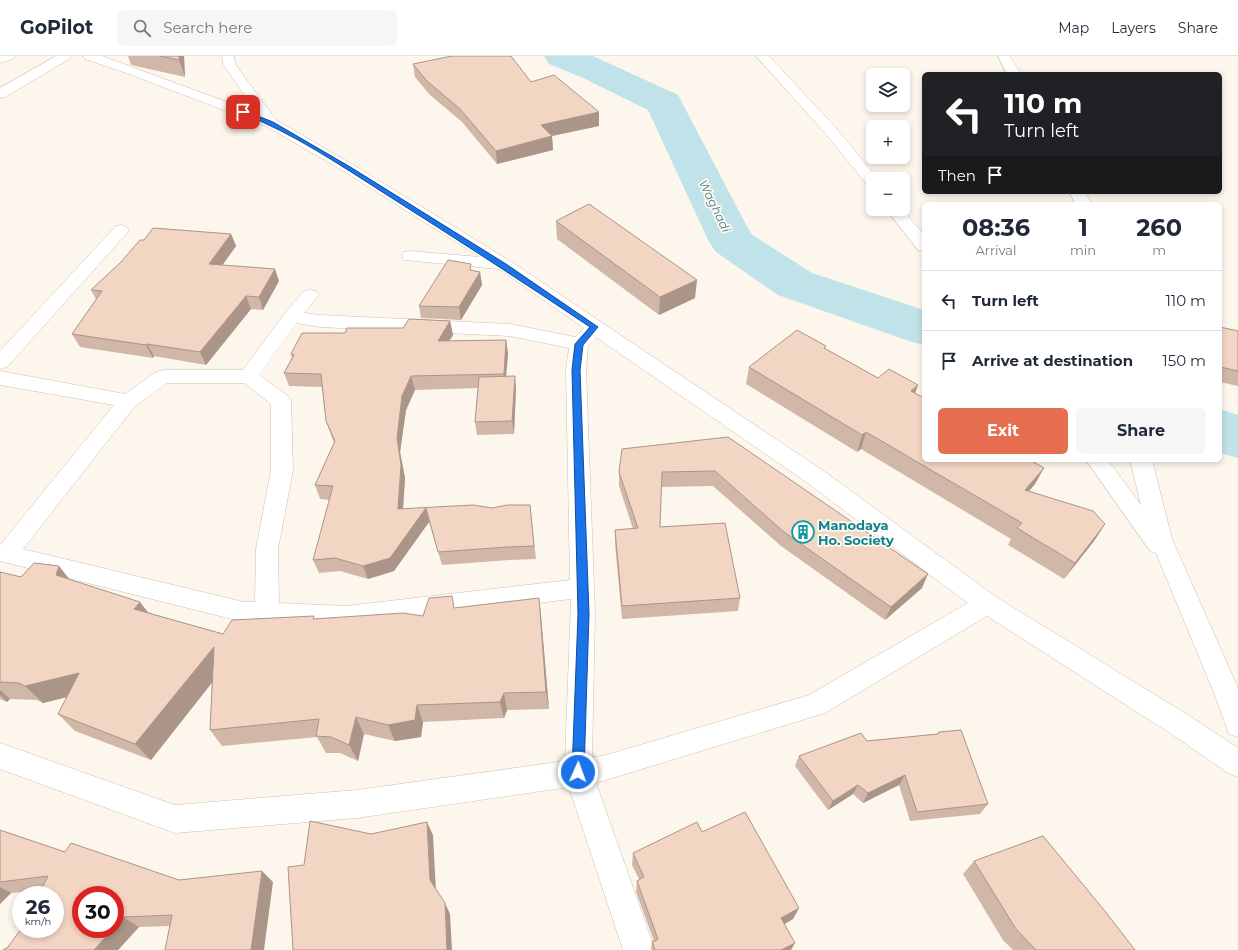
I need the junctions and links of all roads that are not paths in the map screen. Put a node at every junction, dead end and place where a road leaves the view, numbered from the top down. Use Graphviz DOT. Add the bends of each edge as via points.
graph roads {
  1 [pos="9,56"];
  2 [pos="65,56"];
  3 [pos="89,56"];
  4 [pos="228,56"];
  5 [pos="762,56"];
  6 [pos="1004,56"];
  7 [pos="0,59"];
  8 [pos="1013,72"];
  9 [pos="0,94"];
  10 [pos="271,123"];
  11 [pos="866,174"];
  12 [pos="900,216"];
  13 [pos="121,230"];
  14 [pos="922,244"];
  15 [pos="410,256"];
  16 [pos="504,265"];
  17 [pos="310,295"];
  18 [pos="291,317"];
  19 [pos="595,327"];
  20 [pos="579,344"];
  21 [pos="0,363"];
  22 [pos="248,376"];
  23 [pos="0,378"];
  24 [pos="128,401"];
  25 [pos="1098,462"];
  26 [pos="1142,462"];
  27 [pos="1173,566"];
  28 [pos="582,588"];
  29 [pos="988,604"];
  30 [pos="267,613"];
  31 [pos="1238,725"];
  32 [pos="0,756"];
  33 [pos="1238,764"];
  34 [pos="578,772"];
  35 [pos="639,950"];
  1 -- 7 [label="street"];
  2 -- 9 [label="street"];
  3 -- 10 [label="street"];
  4 -- 10 [label="street" via="229,64"];
  5 -- 11 [label="street" via="831,131"];
  6 -- 8 [label="street"];
  10 -- 16 [label="street"];
  12 -- 14 [label="street"];
  13 -- 21 [label="street"];
  15 -- 16 [label="street"];
  16 -- 19 [label="street"];
  17 -- 18 [label="street"];
  18 -- 20 [label="street" via="320,321 510,330"];
  18 -- 22 [label="street"];
  19 -- 20 [label="street"];
  19 -- 29 [label="street" via="816,478"];
  20 -- 28 [label="street" via="576,370"];
  22 -- 24 [label="street" via="164,377"];
  22 -- 30 [label="street" via="281,401 282,470 267,549"];
  23 -- 24 [label="street"];
  24 -- 30 [label="street" via="6,554 244,612"];
  25 -- 27 [label="street"];
  26 -- 27 [label="street" via="1161,539"];
  27 -- 31 [label="street"];
  28 -- 30 [label="street" via="346,616"];
  28 -- 34 [label="street" via="584,614"];
  29 -- 33 [label="street"];
  29 -- 34 [label="street" via="816,705 603,769"];
  32 -- 34 [label="street" via="175,819 357,804"];
  34 -- 35 [label="street"];
}
